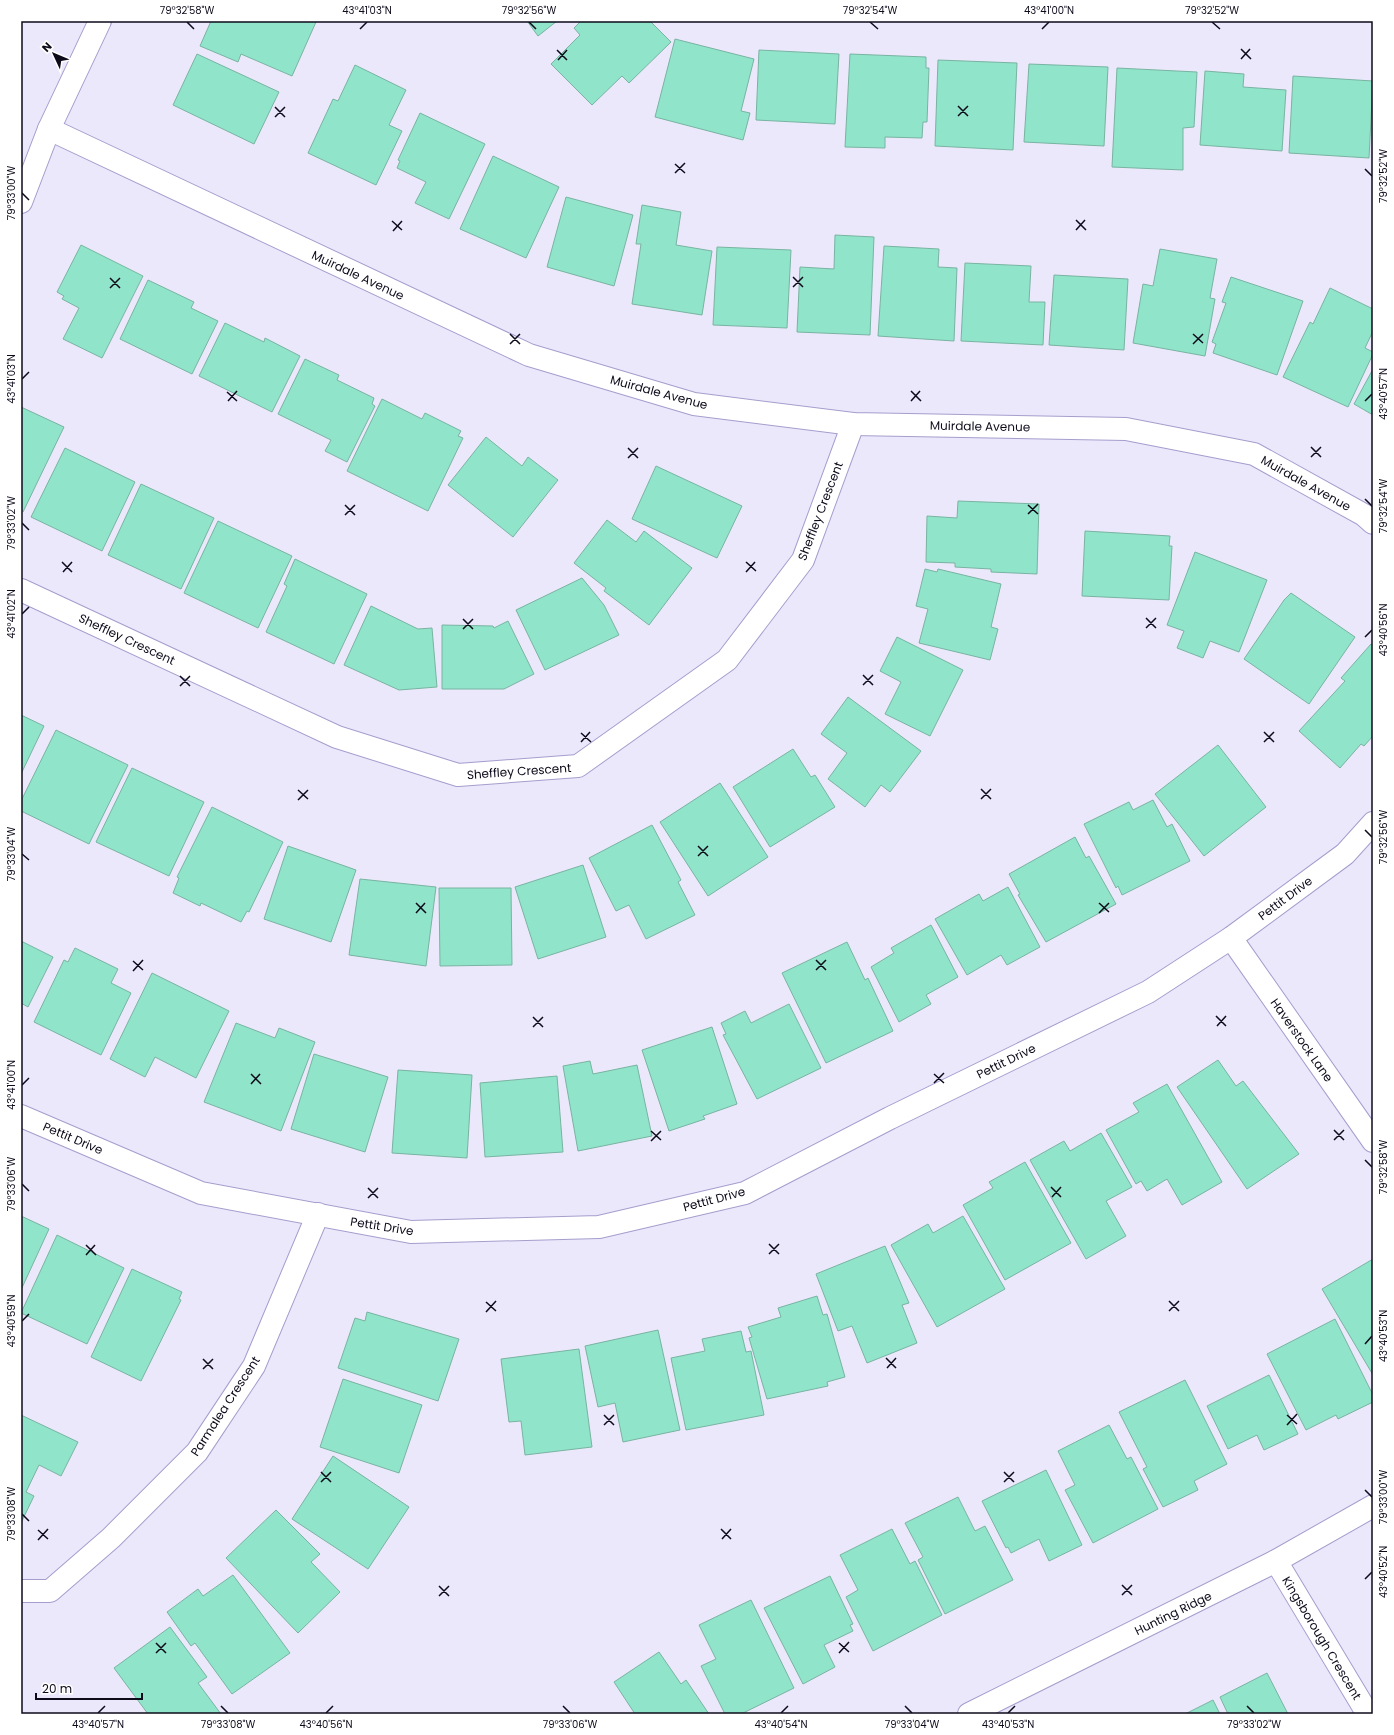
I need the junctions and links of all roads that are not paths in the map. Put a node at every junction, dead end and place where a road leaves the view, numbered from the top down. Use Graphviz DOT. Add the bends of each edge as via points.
graph roads {
  1 [pos="100,21"];
  2 [pos="49,129"];
  3 [pos="21,202"];
  4 [pos="853,424"];
  5 [pos="1373,523"];
  6 [pos="21,590"];
  7 [pos="1373,823"];
  8 [pos="1231,938"];
  9 [pos="21,1116"];
  10 [pos="1373,1141"];
  11 [pos="318,1214"];
  12 [pos="1373,1506"];
  13 [pos="1276,1561"];
  14 [pos="21,1591"];
  15 [pos="969,1714"];
  16 [pos="1369,1714"];
  1 -- 2 [label="street"];
  2 -- 3 [label="street"];
  2 -- 4 [label="street, Muirdale Avenue" via="529,355 694,404"];
  4 -- 5 [label="street, Muirdale Avenue" via="1134,431 1254,454 1364,515"];
  4 -- 6 [label="street, Sheffley Crescent" via="804,560 727,660 578,766 458,776 337,737"];
  7 -- 8 [label="street, Pettit Drive" via="1345,854"];
  8 -- 10 [label="street, Haverstock Lane"];
  8 -- 11 [label="street, Pettit Drive" via="1148,992 890,1118 745,1193 599,1227 411,1232"];
  9 -- 11 [label="street, Pettit Drive" via="201,1193"];
  11 -- 14 [label="street, Parmalea Crescent" via="254,1366 197,1452 112,1538 50,1591"];
  12 -- 13 [label="street, Hunting Ridge"];
  13 -- 15 [label="street, Hunting Ridge"];
  13 -- 16 [label="street, Kingsborough Crescent"];
}
